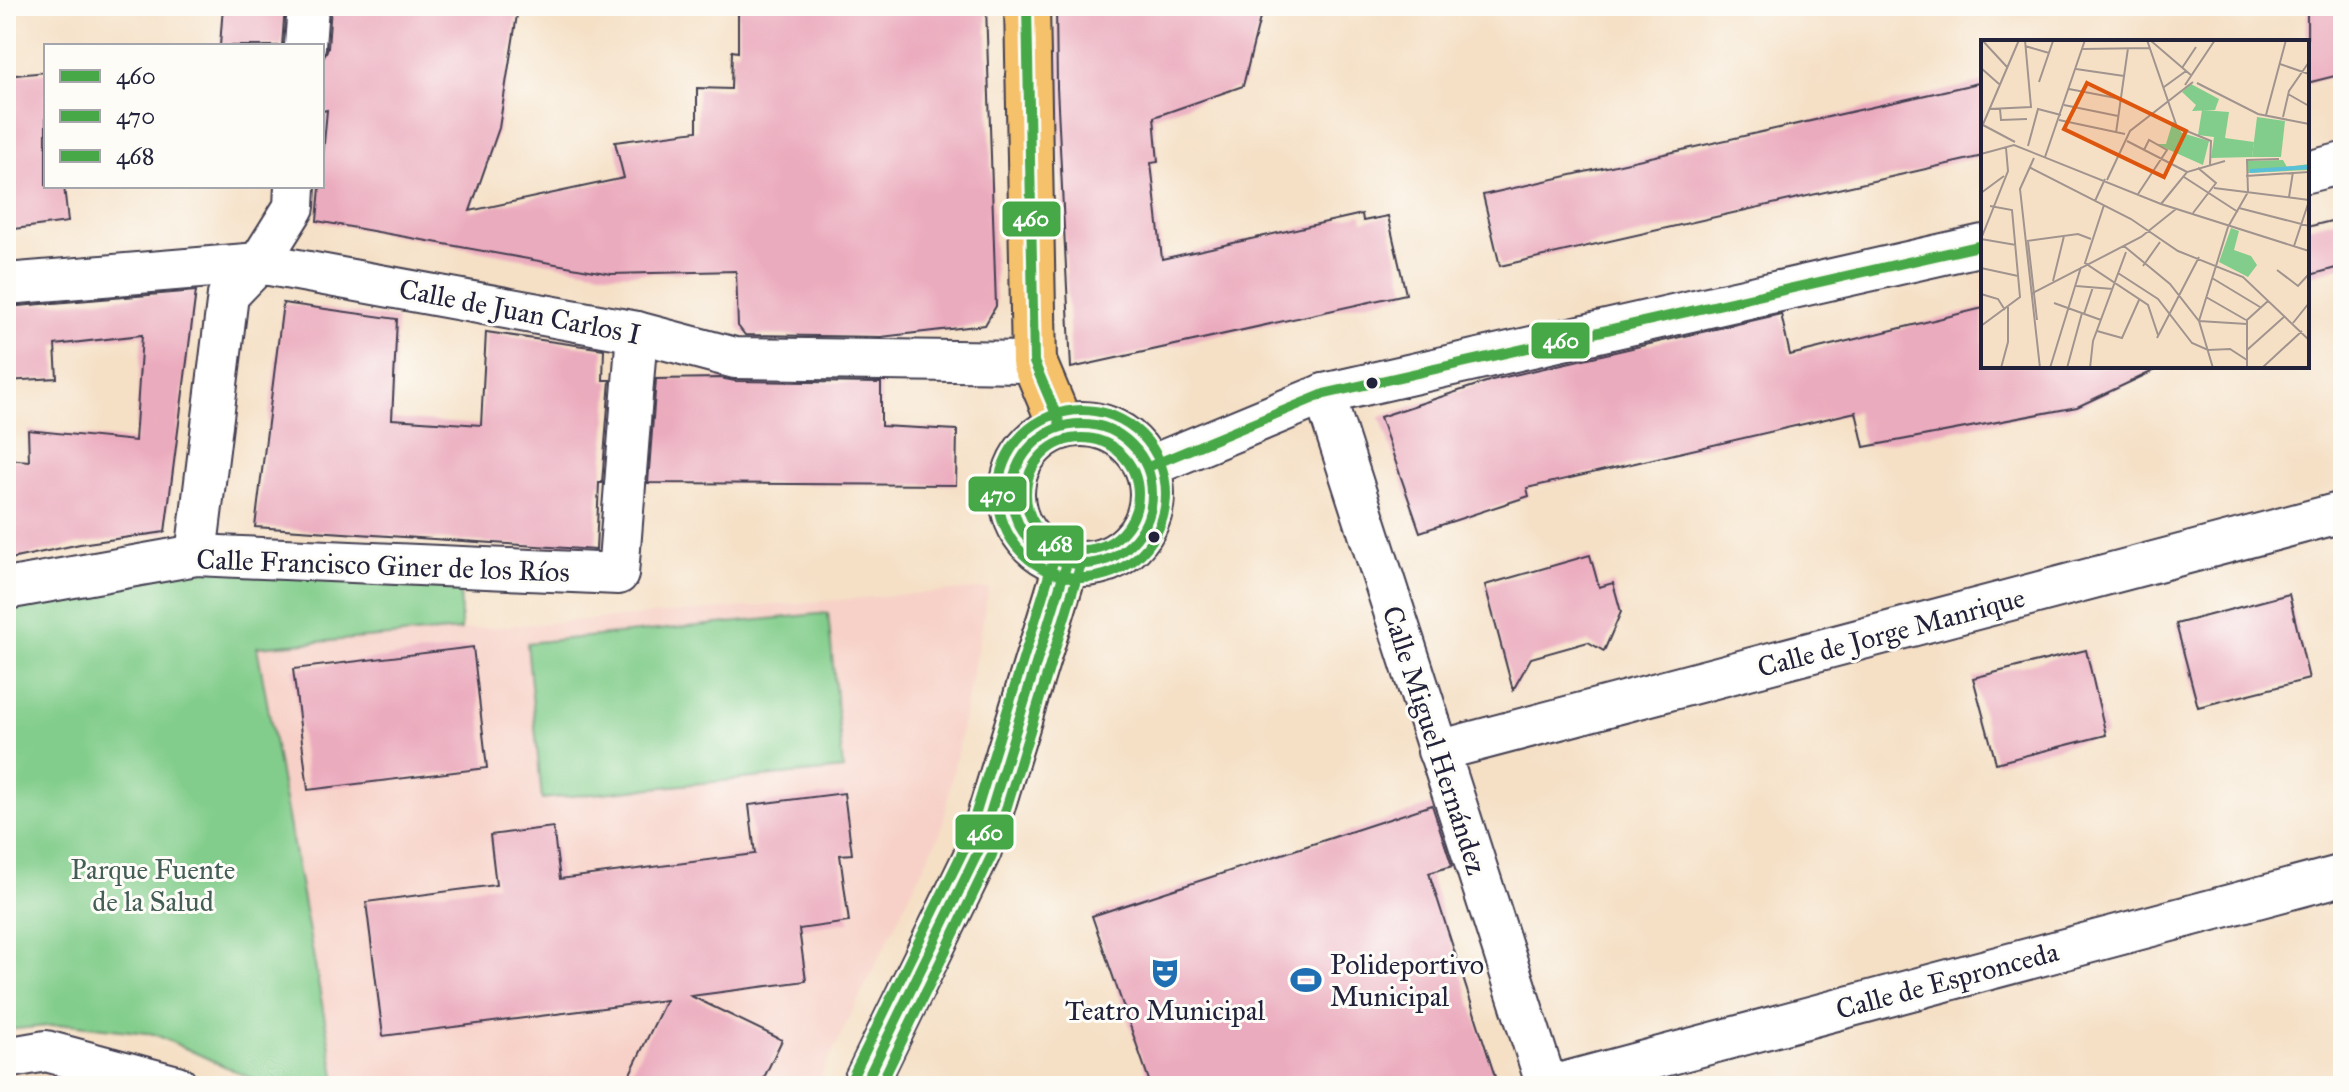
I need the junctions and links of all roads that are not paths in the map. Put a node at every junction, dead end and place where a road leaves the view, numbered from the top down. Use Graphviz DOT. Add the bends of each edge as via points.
graph roads {
  1 [pos="308,6"];
  2 [pos="1027,6"];
  3 [pos="305,44"];
  4 [pos="2343,163"];
  5 [pos="2309,172"];
  6 [pos="295,188"];
  7 [pos="1981,245"];
  8 [pos="259,263"];
  9 [pos="6,284"];
  10 [pos="637,332"];
  11 [pos="1034,362"];
  12 [pos="1324,394"];
  13 [pos="1061,426"];
  14 [pos="1148,467"];
  15 [pos="2343,512"];
  16 [pos="196,555"];
  17 [pos="1067,563"];
  18 [pos="6,589"];
  19 [pos="1438,751"];
  20 [pos="2343,875"];
  21 [pos="6,1058"];
  22 [pos="177,1086"];
  23 [pos="864,1086"];
  24 [pos="1549,1086"];
  1 -- 3 [label="street"];
  2 -- 11 [label="main road"];
  4 -- 5 [label="street"];
  6 -- 8 [label="street" via="294,207"];
  7 -- 12 [label="street"];
  8 -- 9 [label="street, Calle de Juan Carlos I"];
  8 -- 10 [label="street, Calle de Juan Carlos I"];
  8 -- 16 [label="street" via="228,295"];
  10 -- 11 [label="street, Calle de Juan Carlos I" via="735,358"];
  10 -- 16 [label="street, Calle Francisco Giner de los Ríos" via="618,574"];
  11 -- 13 [label="main road"];
  12 -- 14 [label="street"];
  12 -- 19 [label="street, Calle Miguel Hernández"];
  13 -- 14 [label="main road" via="1087,423 1112,429 1133,445"];
  13 -- 17 [label="main road" via="1023,453 1011,497 1028,540"];
  14 -- 17 [label="main road" via="1151,510 1129,547 1110,559"];
  15 -- 19 [label="street, Calle de Jorge Manrique"];
  16 -- 18 [label="street, Calle Francisco Giner de los Ríos"];
  17 -- 23 [label="main road" via="979,850"];
  19 -- 24 [label="street, Calle Miguel Hernández"];
  20 -- 24 [label="street, Calle de Espronceda"];
  21 -- 22 [label="street" via="46,1051"];
}
